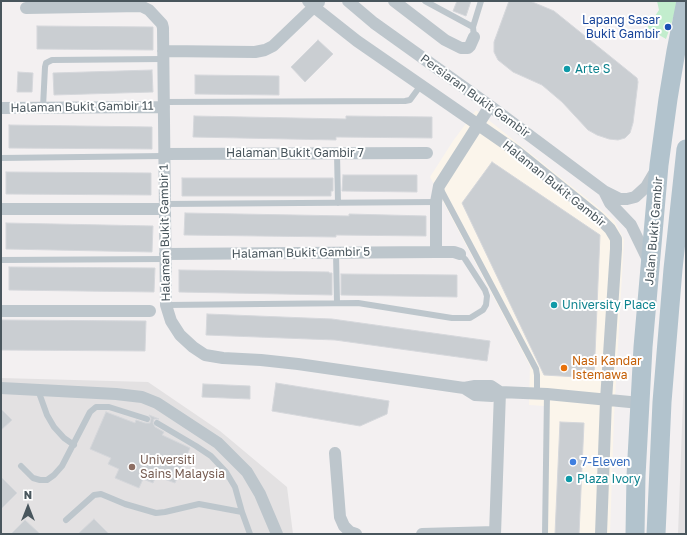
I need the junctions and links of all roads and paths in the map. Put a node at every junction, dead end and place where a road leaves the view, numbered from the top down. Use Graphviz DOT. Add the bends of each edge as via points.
graph roads {
  1 [pos="348,1"];
  2 [pos="394,1"];
  3 [pos="424,1"];
  4 [pos="481,1"];
  5 [pos="686,1"];
  6 [pos="314,3"];
  7 [pos="26,8"];
  8 [pos="474,32"];
  9 [pos="163,55"];
  10 [pos="421,85"];
  11 [pos="164,104"];
  12 [pos="490,106"];
  13 [pos="43,107"];
  14 [pos="1,108"];
  15 [pos="478,125"];
  16 [pos="686,150"];
  17 [pos="337,153"];
  18 [pos="427,153"];
  19 [pos="164,155"];
  20 [pos="1,158"];
  21 [pos="659,165"];
  22 [pos="439,186"];
  23 [pos="604,191"];
  24 [pos="436,202"];
  25 [pos="338,203"];
  26 [pos="165,206"];
  27 [pos="1,209"];
  28 [pos="436,252"];
  29 [pos="336,253"];
  30 [pos="460,254"];
  31 [pos="165,257"];
  32 [pos="1,260"];
  33 [pos="651,266"];
  34 [pos="337,303"];
  35 [pos="166,305"];
  36 [pos="1,311"];
  37 [pos="150,311"];
  38 [pos="1,388"];
  39 [pos="38,390"];
  40 [pos="500,392"];
  41 [pos="542,394"];
  42 [pos="606,400"];
  43 [pos="640,403"];
  44 [pos="147,419"];
  45 [pos="157,423"];
  46 [pos="74,445"];
  47 [pos="335,453"];
  48 [pos="21,466"];
  49 [pos="242,512"];
  50 [pos="66,520"];
  51 [pos="495,533"];
  52 [pos="250,534"];
  53 [pos="277,534"];
  54 [pos="356,534"];
  55 [pos="422,534"];
  56 [pos="545,534"];
  57 [pos="601,534"];
  58 [pos="634,534"];
  59 [pos="656,534"];
  1 -- 12 [label="street, Persiaran Bukit Gambir" via="374,23"];
  2 -- 8 [label="street" via="445,40 461,48 470,46"];
  3 -- 8 [label="lane"];
  4 -- 8 [label="lane"];
  5 -- 21 [label="main road, Jalan Bukit Gambir" via="674,58"];
  6 -- 9 [label="street" via="273,46 265,50"];
  6 -- 10 [label="street, Halaman Bukit Gambir" via="357,41"];
  7 -- 9 [label="street, Halaman Bukit Gambir 1" via="141,6 149,10 162,24"];
  9 -- 11 [label="street, Halaman Bukit Gambir 1"];
  9 -- 13 [label="lane" via="52,60 46,63 45,67"];
  10 -- 11 [label="lane" via="410,100 405,102"];
  10 -- 15 [label="street, Halaman Bukit Gambir"];
  11 -- 13 [label="street, Halaman Bukit Gambir 11"];
  11 -- 19 [label="street, Halaman Bukit Gambir 1"];
  12 -- 15 [label="street"];
  12 -- 23 [label="street, Persiaran Bukit Gambir"];
  13 -- 14 [label="street, Halaman Bukit Gambir 11"];
  15 -- 22 [label="street"];
  15 -- 42 [label="street, Halaman Bukit Gambir" via="516,151 599,218 616,239"];
  16 -- 59 [label="main road, Jalan Bukit Gambir" via="663,394"];
  17 -- 18 [label="street, Halaman Bukit Gambir 7"];
  17 -- 19 [label="street, Halaman Bukit Gambir 7"];
  17 -- 25 [label="lane"];
  19 -- 20 [label="lane"];
  19 -- 26 [label="street, Halaman Bukit Gambir 1"];
  21 -- 23 [label="street, Persiaran Bukit Gambir" via="646,187 635,197 620,199"];
  21 -- 33 [label="main road, Jalan Bukit Gambir"];
  22 -- 24 [label="street"];
  22 -- 41 [label="lane" via="536,369"];
  23 -- 33 [label="street, Persiaran Bukit Gambir" via="610,203 631,225"];
  24 -- 25 [label="lane"];
  24 -- 28 [label="street"];
  25 -- 26 [label="lane"];
  26 -- 27 [label="street"];
  26 -- 31 [label="street, Halaman Bukit Gambir 1"];
  28 -- 29 [label="street, Halaman Bukit Gambir 5"];
  28 -- 30 [label="street, Halaman Bukit Gambir 5"];
  29 -- 31 [label="street, Halaman Bukit Gambir 5"];
  29 -- 34 [label="lane"];
  30 -- 34 [label="lane" via="487,296 484,310 470,318 452,318"];
  31 -- 32 [label="lane"];
  31 -- 35 [label="street, Halaman Bukit Gambir 1"];
  33 -- 43 [label="main road, Jalan Bukit Gambir"];
  34 -- 35 [label="lane"];
  35 -- 40 [label="street, Halaman Bukit Gambir 1" via="171,321 180,335 205,355 298,364 464,388 491,386"];
  36 -- 37 [label="street"];
  38 -- 39 [label="street"];
  39 -- 46 [label="lane" via="54,427"];
  39 -- 53 [label="street" via="116,394 142,397 157,403 218,443 247,472 260,494"];
  40 -- 41 [label="street, Halaman Bukit Gambir 1"];
  40 -- 51 [label="street"];
  41 -- 42 [label="street, Halaman Bukit Gambir 1"];
  41 -- 56 [label="lane"];
  42 -- 43 [label="street, Halaman Bukit Gambir 1"];
  42 -- 57 [label="street, Halaman Bukit Gambir"];
  43 -- 58 [label="main road, Jalan Bukit Gambir"];
  44 -- 46 [label="lane" via="109,407 96,407 90,412"];
  45 -- 49 [label="lane" via="196,446 226,472 235,487"];
  46 -- 48 [label="lane" via="62,466 47,480 33,478"];
  47 -- 54 [label="street" via="340,517 344,526"];
  49 -- 50 [label="lane" via="199,504 156,513 97,494"];
  49 -- 52 [label="lane"];
  51 -- 55 [label="street"];
}
